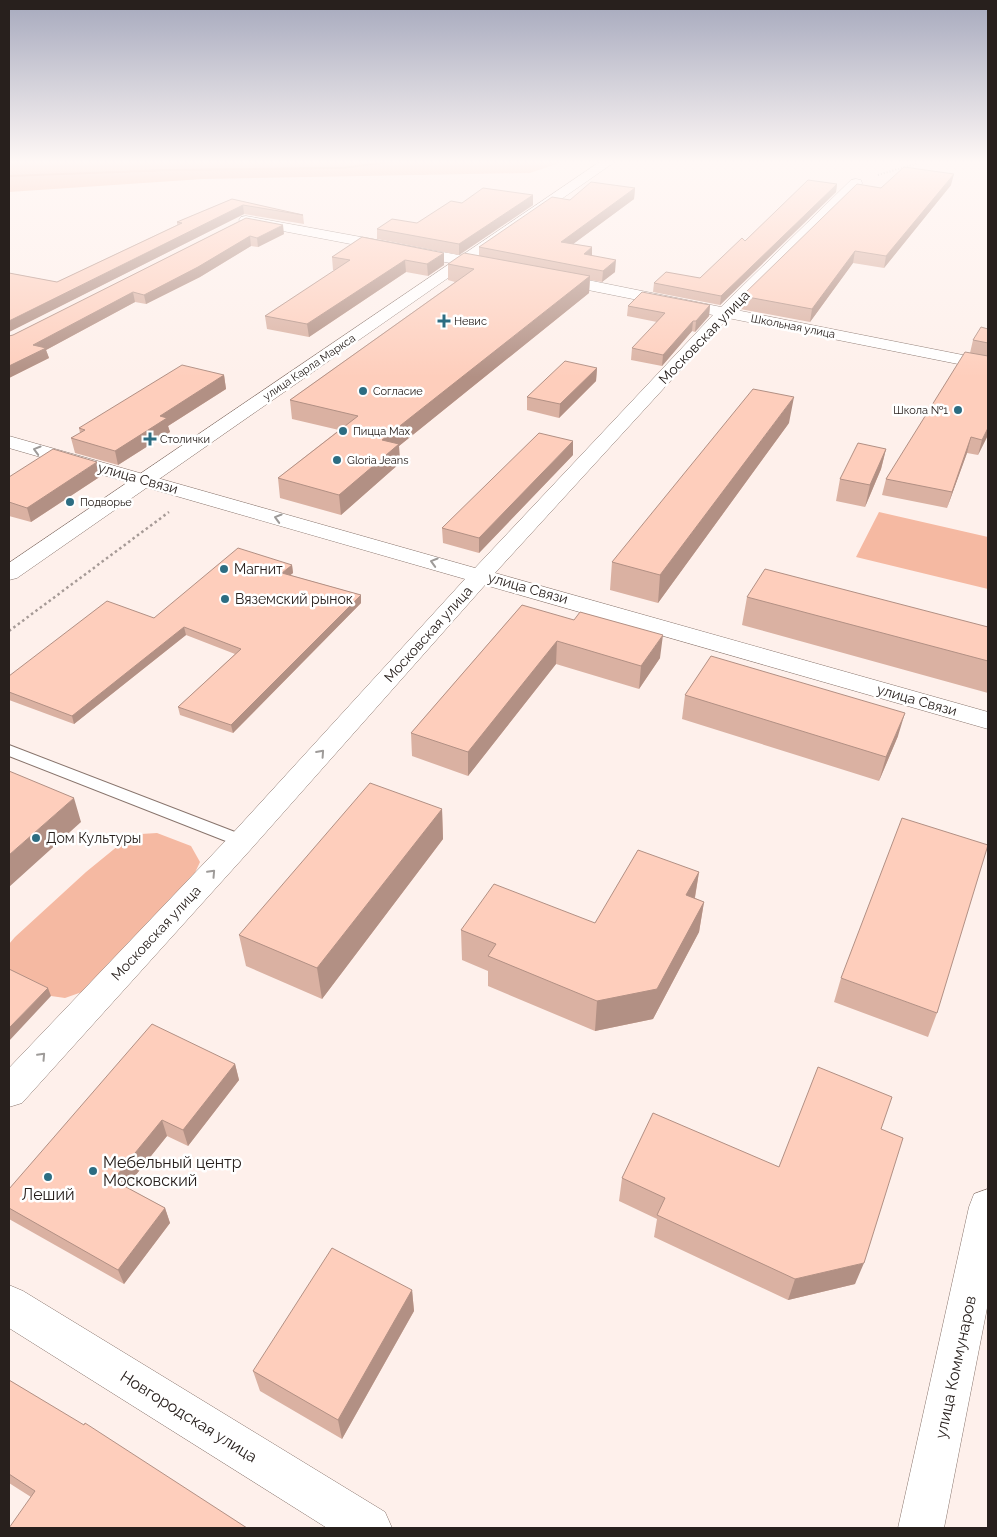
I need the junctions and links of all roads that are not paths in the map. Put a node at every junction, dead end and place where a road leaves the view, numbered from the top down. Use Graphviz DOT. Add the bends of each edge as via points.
graph roads {
  1 [pos="302,233"];
  2 [pos="507,233"];
  3 [pos="806,233"];
  4 [pos="466,261"];
  5 [pos="512,270"];
  6 [pos="541,276"];
  7 [pos="725,312"];
  8 [pos="988,365"];
  9 [pos="9,442"];
  10 [pos="143,480"];
  11 [pos="9,573"];
  12 [pos="481,575"];
  13 [pos="988,721"];
  14 [pos="9,750"];
  15 [pos="242,841"];
  16 [pos="9,1092"];
  17 [pos="988,1207"];
  18 [pos="9,1305"];
  19 [pos="369,1528"];
  20 [pos="921,1528"];
  1 -- 4 [label="street"];
  2 -- 4 [label="street, улица Карла Маркса"];
  3 -- 7 [label="street, Московская улица"];
  4 -- 5 [label="street"];
  4 -- 10 [label="street, улица Карла Маркса"];
  6 -- 7 [label="street, Школьная улица"];
  7 -- 8 [label="street, Школьная улица"];
  7 -- 12 [label="street, Московская улица"];
  10 -- 9 [label="street, улица Связи, one-way"];
  10 -- 11 [label="street, улица Карла Маркса"];
  12 -- 10 [label="street, улица Связи, one-way"];
  12 -- 13 [label="street, улица Связи"];
  15 -- 12 [label="street, Московская улица, one-way"];
  14 -- 15 [label="lane"];
  16 -- 15 [label="street, Московская улица, one-way"];
  17 -- 20 [label="street, улица Коммунаров"];
  18 -- 19 [label="street, Новгородская улица"];
}
